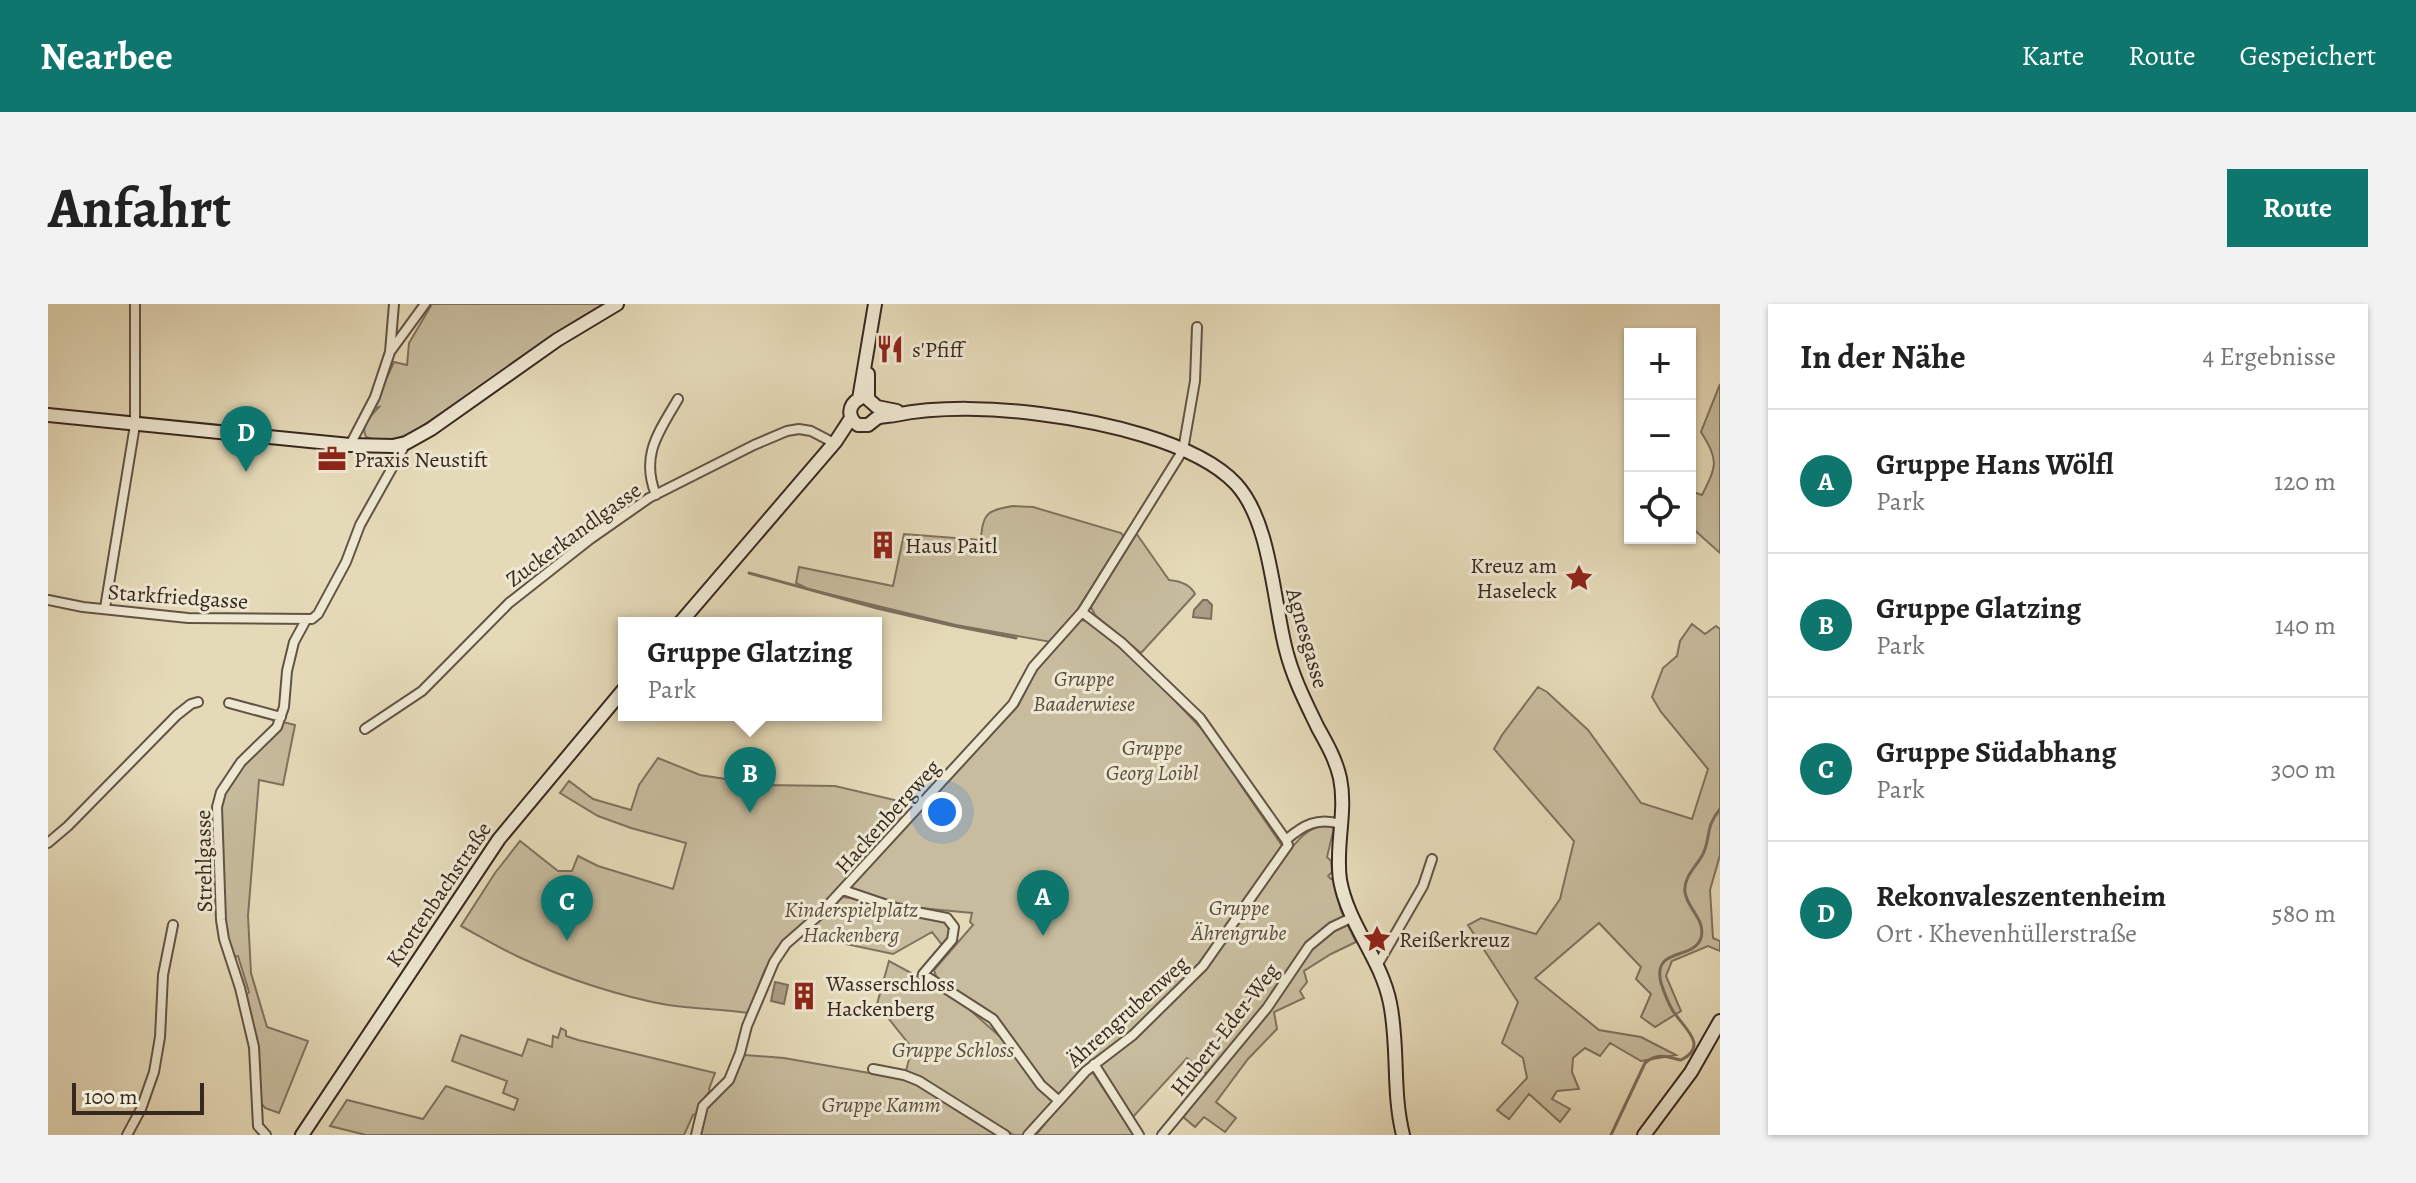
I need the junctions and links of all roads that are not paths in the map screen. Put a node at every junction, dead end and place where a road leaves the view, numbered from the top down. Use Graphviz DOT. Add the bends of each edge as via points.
graph roads {
  1 [pos="135,304"];
  2 [pos="394,304"];
  3 [pos="425,304"];
  4 [pos="617,304"];
  5 [pos="875,304"];
  6 [pos="1197,327"];
  7 [pos="390,352"];
  8 [pos="678,399"];
  9 [pos="870,406"];
  10 [pos="48,415"];
  11 [pos="854,421"];
  12 [pos="135,425"];
  13 [pos="835,442"];
  14 [pos="406,443"];
  15 [pos="350,445"];
  16 [pos="1183,450"];
  17 [pos="656,495"];
  18 [pos="48,600"];
  19 [pos="105,608"];
  20 [pos="1082,612"];
  21 [pos="685,617"];
  22 [pos="306,620"];
  23 [pos="618,696"];
  24 [pos="198,702"];
  25 [pos="229,703"];
  26 [pos="281,717"];
  27 [pos="365,729"];
  28 [pos="1340,824"];
  29 [pos="1286,840"];
  30 [pos="48,843"];
  31 [pos="1432,859"];
  32 [pos="843,890"];
  33 [pos="1351,918"];
  34 [pos="173,925"];
  35 [pos="1378,964"];
  36 [pos="1720,1021"];
  37 [pos="1094,1064"];
  38 [pos="873,1069"];
  39 [pos="1058,1100"];
  40 [pos="127,1135"];
  41 [pos="266,1135"];
  42 [pos="302,1135"];
  43 [pos="696,1135"];
  44 [pos="1005,1135"];
  45 [pos="1028,1135"];
  46 [pos="1139,1135"];
  47 [pos="1162,1135"];
  48 [pos="1403,1135"];
  49 [pos="1644,1135"];
  1 -- 12 [label="street"];
  2 -- 7 [label="street"];
  3 -- 7 [label="street"];
  4 -- 14 [label="street"];
  5 -- 9 [label="street" via="867,355"];
  6 -- 16 [label="street" via="1195,381"];
  7 -- 15 [label="street" via="375,397"];
  8 -- 17 [label="street" via="649,458"];
  9 -- 11 [label="street, Agnesgasse" via="868,425"];
  9 -- 11 [label="street" via="851,406"];
  9 -- 16 [label="street, Agnesgasse" via="908,413 1050,415"];
  10 -- 12 [label="street"];
  11 -- 13 [label="street"];
  12 -- 15 [label="street"];
  12 -- 19 [label="street"];
  13 -- 17 [label="street, Zuckerkandlgasse" via="811,431 787,431"];
  13 -- 21 [label="street"];
  14 -- 15 [label="street"];
  14 -- 22 [label="street" via="318,614"];
  16 -- 20 [label="street, Hackenbergweg"];
  16 -- 28 [label="street, Agnesgasse" via="1229,478 1253,509 1293,673 1338,772"];
  17 -- 27 [label="street, Zuckerkandlgasse" via="508,604 422,691"];
  18 -- 19 [label="street, Starkfriedgasse"];
  19 -- 22 [label="street, Starkfriedgasse" via="188,618"];
  20 -- 29 [label="street" via="1200,718"];
  20 -- 32 [label="street, Hackenbergweg" via="1033,667 996,724"];
  22 -- 26 [label="street" via="290,657"];
  23 -- 42 [label="street, Krottenbachstraße" via="499,839"];
  24 -- 30 [label="street" via="177,715"];
  25 -- 26 [label="street"];
  26 -- 41 [label="street, Strehlgasse" via="231,774 217,807 221,920 254,1047 258,1126"];
  28 -- 29 [label="street" via="1314,822"];
  28 -- 33 [label="street, Agnesgasse" via="1340,878"];
  29 -- 37 [label="street, Ährengrubenweg" via="1288,845 1203,966 1133,1035"];
  31 -- 35 [label="street" via="1423,886"];
  32 -- 39 [label="street" via="947,918 954,927 952,940 923,974 993,1019"];
  32 -- 43 [label="street, Hackenbergweg" via="774,962 729,1080 703,1106"];
  33 -- 35 [label="street, Agnesgasse"];
  33 -- 47 [label="street, Hubert-Eder-Weg" via="1309,946 1267,1008"];
  34 -- 40 [label="street" via="154,1072"];
  35 -- 48 [label="street, Agnesgasse" via="1390,1002"];
  36 -- 49 [label="street" via="1691,1072"];
  37 -- 39 [label="street, Ährengrubenweg"];
  37 -- 46 [label="street"];
  38 -- 44 [label="street" via="919,1081"];
  39 -- 45 [label="street, Ährengrubenweg"];
}
